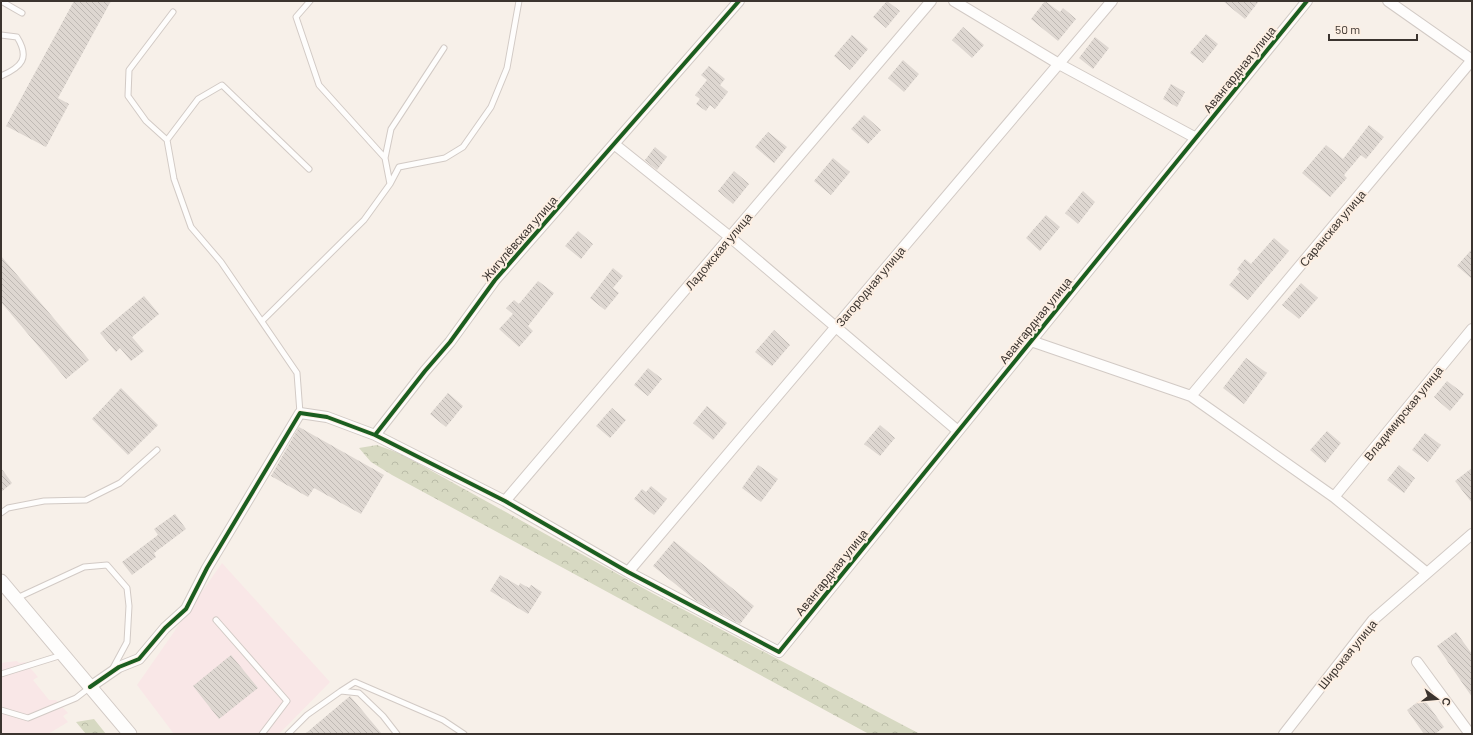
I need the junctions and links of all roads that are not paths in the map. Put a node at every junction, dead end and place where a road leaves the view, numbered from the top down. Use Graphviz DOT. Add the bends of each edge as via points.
graph roads {
  1 [pos="310,1"];
  2 [pos="519,1"];
  3 [pos="739,1"];
  4 [pos="931,1"];
  5 [pos="954,1"];
  6 [pos="1112,1"];
  7 [pos="1307,1"];
  8 [pos="1388,1"];
  9 [pos="1,2"];
  10 [pos="173,12"];
  11 [pos="22,13"];
  12 [pos="1,34"];
  13 [pos="444,48"];
  14 [pos="1472,60"];
  15 [pos="1059,64"];
  16 [pos="1,76"];
  17 [pos="1196,138"];
  18 [pos="167,140"];
  19 [pos="614,144"];
  20 [pos="385,158"];
  21 [pos="308,169"];
  22 [pos="390,184"];
  23 [pos="730,237"];
  24 [pos="262,321"];
  25 [pos="835,327"];
  26 [pos="1472,329"];
  27 [pos="1031,341"];
  28 [pos="1191,396"];
  29 [pos="300,413"];
  30 [pos="958,431"];
  31 [pos="375,435"];
  32 [pos="158,450"];
  33 [pos="1334,497"];
  34 [pos="505,501"];
  35 [pos="1,513"];
  36 [pos="1472,534"];
  37 [pos="628,572"];
  38 [pos="1427,573"];
  39 [pos="1,581"];
  40 [pos="16,599"];
  41 [pos="216,620"];
  42 [pos="63,655"];
  43 [pos="1417,662"];
  44 [pos="111,673"];
  45 [pos="1,674"];
  46 [pos="90,687"];
  47 [pos="341,691"];
  48 [pos="1,710"];
  49 [pos="130,734"];
  50 [pos="262,734"];
  51 [pos="288,734"];
  52 [pos="397,734"];
  53 [pos="464,734"];
  54 [pos="1284,734"];
  55 [pos="1470,734"];
  1 -- 20 [label="lane" via="296,17 319,85"];
  2 -- 22 [label="lane" via="507,68 491,108 463,147 445,158 399,167"];
  3 -- 19 [label="street, Жигулёвская улица"];
  4 -- 23 [label="street, Ладожская улица"];
  5 -- 15 [label="street"];
  6 -- 15 [label="street, Загородная улица"];
  7 -- 17 [label="street, Авангардная улица"];
  8 -- 14 [label="street"];
  9 -- 11 [label="lane"];
  10 -- 18 [label="lane" via="129,70 128,96 146,121"];
  12 -- 16 [label="lane" via="17,37 22,46 22,61 16,70"];
  13 -- 20 [label="lane" via="391,129"];
  14 -- 28 [label="street, Саранская улица"];
  15 -- 17 [label="street"];
  15 -- 25 [label="street, Загородная улица"];
  17 -- 27 [label="street, Авангардная улица"];
  18 -- 21 [label="lane" via="198,99 222,85"];
  18 -- 24 [label="lane" via="174,180 191,227 221,262"];
  19 -- 23 [label="street"];
  19 -- 31 [label="street, Жигулёвская улица" via="495,280 450,342"];
  20 -- 22 [label="lane"];
  22 -- 24 [label="lane" via="364,220"];
  23 -- 25 [label="street"];
  23 -- 34 [label="street, Ладожская улица"];
  24 -- 29 [label="lane" via="297,373"];
  25 -- 30 [label="street"];
  25 -- 37 [label="street, Загородная улица"];
  26 -- 33 [label="street, Владимирская улица"];
  27 -- 28 [label="street"];
  27 -- 30 [label="street, Авангардная улица"];
  28 -- 33 [label="street"];
  29 -- 31 [label="street" via="327,417"];
  29 -- 44 [label="street" via="207,568 186,609 165,628 139,659"];
  30 -- 37 [label="street, Авангардная улица" via="779,652"];
  31 -- 34 [label="street"];
  32 -- 35 [label="lane" via="120,483 86,500 44,501 8,508"];
  33 -- 38 [label="street"];
  34 -- 37 [label="street"];
  36 -- 38 [label="street, Широкая улица"];
  38 -- 54 [label="street, Широкая улица" via="1373,620"];
  39 -- 40 [label="street"];
  40 -- 42 [label="street"];
  40 -- 44 [label="lane" via="84,567 107,565 127,588 129,606 127,642"];
  41 -- 50 [label="lane" via="287,701"];
  42 -- 45 [label="lane"];
  42 -- 46 [label="street"];
  43 -- 55 [label="street"];
  44 -- 46 [label="street"];
  46 -- 48 [label="lane" via="76,698 28,718"];
  46 -- 49 [label="street"];
  47 -- 51 [label="lane" via="307,715"];
  47 -- 52 [label="lane" via="359,693"];
  47 -- 53 [label="lane" via="355,682 443,720"];
}
